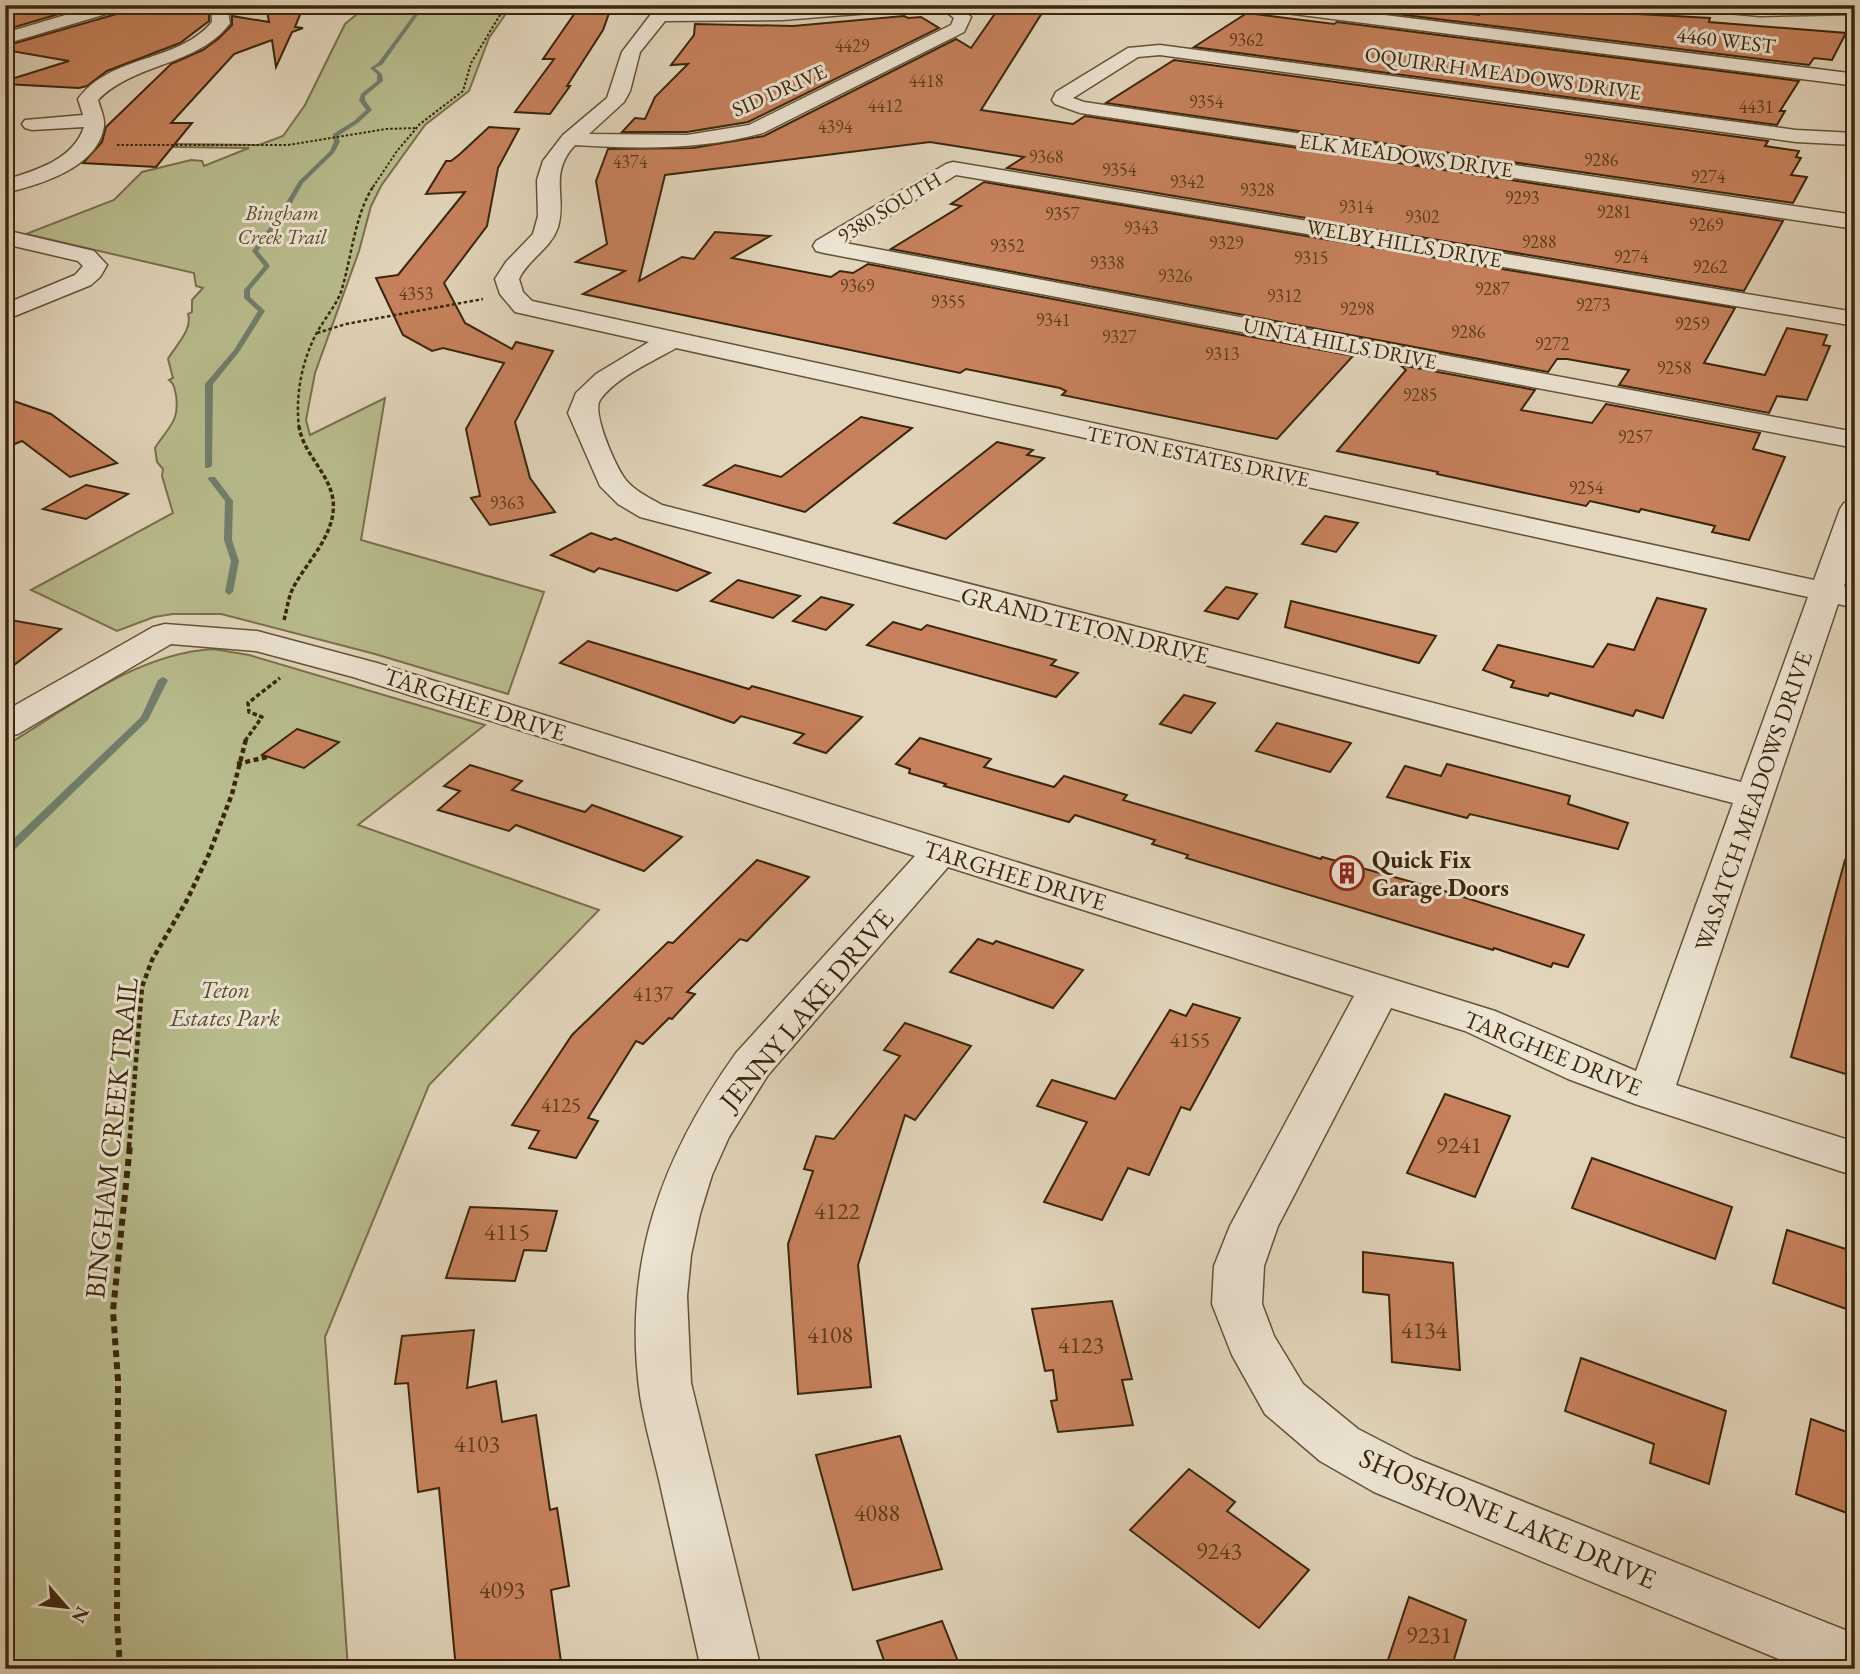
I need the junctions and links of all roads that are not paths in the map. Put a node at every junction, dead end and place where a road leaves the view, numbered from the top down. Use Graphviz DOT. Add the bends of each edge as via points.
graph roads {
  1 [pos="117,5"];
  2 [pos="219,5"];
  3 [pos="908,5"];
  4 [pos="945,5"];
  5 [pos="1264,5"];
  6 [pos="1695,5"];
  7 [pos="1855,9"];
  8 [pos="664,11"];
  9 [pos="1435,13"];
  10 [pos="1420,25"];
  11 [pos="5,38"];
  12 [pos="1149,50"];
  13 [pos="1852,77"];
  14 [pos="1833,96"];
  15 [pos="1841,119"];
  16 [pos="94,120"];
  17 [pos="32,124"];
  18 [pos="570,139"];
  19 [pos="1853,142"];
  20 [pos="953,168"];
  21 [pos="5,187"];
  22 [pos="1855,222"];
  23 [pos="5,237"];
  24 [pos="824,246"];
  25 [pos="5,313"];
  26 [pos="1855,319"];
  27 [pos="670,341"];
  28 [pos="1855,440"];
  29 [pos="1855,509"];
  30 [pos="1840,595"];
  31 [pos="5,726"];
  32 [pos="1754,797"];
  33 [pos="940,852"];
  34 [pos="1379,990"];
  35 [pos="1651,1093"];
  36 [pos="1855,1158"];
  37 [pos="1855,1662"];
  38 [pos="731,1669"];
  1 -- 11 [label="street"];
  2 -- 16 [label="street" via="221,23 208,37 132,68 94,91 88,99"];
  3 -- 8 [label="street" via="783,15"];
  4 -- 18 [label="street, SID DRIVE" via="964,17 958,28 756,129 685,142"];
  5 -- 10 [label="street, 4460 WEST"];
  6 -- 7 [label="street" via="1760,11"];
  8 -- 18 [label="street" via="631,51 616,100"];
  9 -- 10 [label="street"];
  10 -- 13 [label="street, 4460 WEST"];
  12 -- 19 [label="street, OQUIRRH MEADOWS DRIVE"];
  12 -- 22 [label="street, ELK MEADOWS DRIVE" via="1131,54 1062,100 1080,107"];
  13 -- 14 [label="street"];
  15 -- 19 [label="street"];
  16 -- 17 [label="street"];
  16 -- 21 [label="street" via="91,136 76,154 46,172"];
  18 -- 27 [label="street, TETON ESTATES DRIVE" via="552,162 546,179 549,213 545,232 509,273 512,294 524,307 542,313"];
  20 -- 24 [label="street, 9380 SOUTH"];
  20 -- 26 [label="street, WELBY HILLS DRIVE"];
  23 -- 25 [label="street" via="86,256 95,265 83,279"];
  24 -- 28 [label="street, UINTA HILLS DRIVE"];
  27 -- 30 [label="street, TETON ESTATES DRIVE"];
  27 -- 32 [label="street, GRAND TETON DRIVE" via="605,380 586,399 582,413 610,480 628,498 651,511"];
  29 -- 30 [label="street, WASATCH MEADOWS DRIVE"];
  30 -- 32 [label="street, WASATCH MEADOWS DRIVE"];
  31 -- 33 [label="street, TARGHEE DRIVE" via="165,634 257,641 354,666"];
  32 -- 35 [label="street, WASATCH MEADOWS DRIVE"];
  33 -- 34 [label="street, TARGHEE DRIVE"];
  33 -- 38 [label="street, JENNY LAKE DRIVE" via="731,1092 680,1195 663,1284 665,1385"];
  34 -- 35 [label="street, TARGHEE DRIVE" via="1480,1021"];
  34 -- 37 [label="street, SHOSHONE LAKE DRIVE" via="1254,1226 1239,1266 1237,1304 1250,1341 1284,1399 1339,1445 1394,1475"];
  35 -- 36 [label="street, TARGHEE DRIVE"];
}
